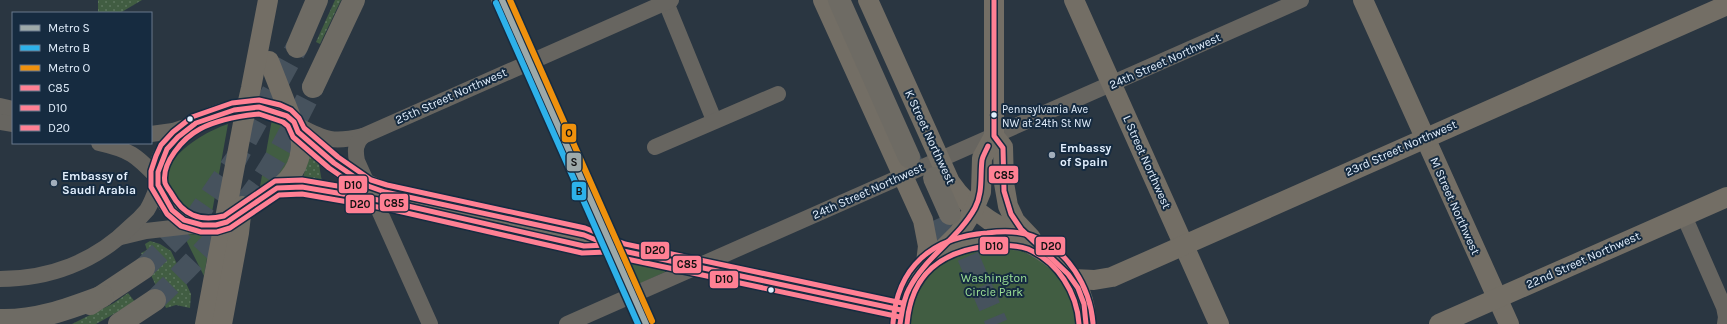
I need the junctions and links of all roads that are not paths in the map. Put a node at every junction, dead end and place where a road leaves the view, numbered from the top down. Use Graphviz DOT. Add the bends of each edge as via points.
graph roads {
  1 [pos="268,0"];
  2 [pos="281,0"];
  3 [pos="317,0"];
  4 [pos="329,0"];
  5 [pos="354,0"];
  6 [pos="499,0"];
  7 [pos="823,0"];
  8 [pos="839,0"];
  9 [pos="854,0"];
  10 [pos="868,0"];
  11 [pos="994,0"];
  12 [pos="1074,0"];
  13 [pos="1302,0"];
  14 [pos="1363,0"];
  15 [pos="667,1"];
  16 [pos="1727,4"];
  17 [pos="269,61"];
  18 [pos="527,63"];
  19 [pos="1112,84"];
  20 [pos="313,87"];
  21 [pos="778,94"];
  22 [pos="0,106"];
  23 [pos="253,107"];
  24 [pos="12,108"];
  25 [pos="714,120"];
  26 [pos="0,122"];
  27 [pos="196,123"];
  28 [pos="12,124"];
  29 [pos="295,125"];
  30 [pos="152,134"];
  31 [pos="363,136"];
  32 [pos="994,136"];
  33 [pos="1425,138"];
  34 [pos="104,144"];
  35 [pos="655,147"];
  36 [pos="320,152"];
  37 [pos="922,168"];
  38 [pos="158,181"];
  39 [pos="277,188"];
  40 [pos="327,191"];
  41 [pos="372,193"];
  42 [pos="1727,197"];
  43 [pos="974,209"];
  44 [pos="943,216"];
  45 [pos="1684,216"];
  46 [pos="233,218"];
  47 [pos="200,225"];
  48 [pos="120,238"];
  49 [pos="1184,244"];
  50 [pos="608,245"];
  51 [pos="1037,247"];
  52 [pos="932,258"];
  53 [pos="698,266"];
  54 [pos="144,268"];
  55 [pos="0,279"];
  56 [pos="1073,279"];
  57 [pos="102,296"];
  58 [pos="630,296"];
  59 [pos="1497,298"];
  60 [pos="155,300"];
  61 [pos="902,311"];
  62 [pos="0,320"];
  63 [pos="58,324"];
  64 [pos="119,324"];
  65 [pos="205,324"];
  66 [pos="222,324"];
  67 [pos="430,324"];
  68 [pos="567,324"];
  69 [pos="1086,324"];
  70 [pos="1219,324"];
  71 [pos="1439,324"];
  72 [pos="1509,324"];
  73 [pos="1725,324"];
  1 -- 23 [label="main road"];
  2 -- 17 [label="main road"];
  3 -- 4 [label="highway" via="300,42"];
  5 -- 20 [label="highway"];
  6 -- 18 [label="street"];
  7 -- 37 [label="main road, K Street Northwest"];
  8 -- 37 [label="highway, K Street Northwest"];
  9 -- 37 [label="highway, K Street Northwest"];
  10 -- 37 [label="main road, K Street Northwest"];
  11 -- 32 [label="main road"];
  12 -- 19 [label="main road, L Street Northwest"];
  13 -- 19 [label="street, 24th Street Northwest"];
  14 -- 33 [label="main road, M Street Northwest"];
  15 -- 18 [label="street, 25th Street Northwest"];
  15 -- 25 [label="street"];
  16 -- 33 [label="main road, 23rd Street Northwest"];
  17 -- 23 [label="main road"];
  17 -- 29 [label="main road"];
  18 -- 31 [label="street, 25th Street Northwest"];
  18 -- 50 [label="street"];
  19 -- 32 [label="street, 24th Street Northwest"];
  19 -- 49 [label="main road, L Street Northwest"];
  21 -- 25 [label="street"];
  22 -- 24 [label="street"];
  23 -- 27 [label="main road" via="225,112"];
  23 -- 29 [label="main road" via="278,112"];
  23 -- 46 [label="main road"];
  25 -- 35 [label="street"];
  26 -- 28 [label="street"];
  27 -- 30 [label="street" via="172,131"];
  27 -- 38 [label="main road" via="167,149 160,163"];
  29 -- 31 [label="street, 25th Street Northwest" via="334,140"];
  29 -- 36 [label="main road"];
  29 -- 39 [label="main road" via="301,149 298,163 290,177"];
  31 -- 41 [label="street" via="356,143 356,157"];
  32 -- 37 [label="street, 24th Street Northwest"];
  32 -- 43 [label="main road" via="982,158 980,192"];
  32 -- 51 [label="main road" via="1003,147 1004,183 1011,214"];
  33 -- 49 [label="main road, 23rd Street Northwest"];
  33 -- 59 [label="main road, M Street Northwest"];
  34 -- 38 [label="street" via="122,148 134,155"];
  36 -- 40 [label="main road" via="327,173"];
  36 -- 41 [label="main road"];
  37 -- 43 [label="main road, K Street Northwest" via="945,173 956,190"];
  37 -- 44 [label="highway, K Street Northwest"];
  37 -- 52 [label="main road, K Street Northwest" via="925,228"];
  37 -- 53 [label="street, 24th Street Northwest"];
  38 -- 47 [label="main road" via="169,206 176,214 184,220"];
  38 -- 48 [label="street" via="147,209"];
  39 -- 40 [label="main road" via="302,187"];
  39 -- 46 [label="main road"];
  40 -- 41 [label="main road"];
  41 -- 50 [label="main road" via="390,202 584,235"];
  41 -- 67 [label="street"];
  42 -- 45 [label="main road, 22nd Street Northwest"];
  43 -- 51 [label="main road, K Street Northwest"];
  43 -- 52 [label="main road" via="959,233"];
  45 -- 59 [label="main road, 22nd Street Northwest"];
  45 -- 73 [label="street" via="1724,307"];
  46 -- 47 [label="main road" via="216,225"];
  46 -- 65 [label="main road"];
  46 -- 66 [label="main road"];
  47 -- 48 [label="street" via="146,230"];
  48 -- 55 [label="street" via="95,255 65,269 33,277"];
  49 -- 56 [label="main road, 23rd Street Northwest" via="1112,277 1094,280"];
  49 -- 70 [label="main road, L Street Northwest"];
  50 -- 53 [label="main road" via="624,251"];
  50 -- 58 [label="street"];
  51 -- 52 [label="main road" via="1000,239 982,240 964,244"];
  51 -- 56 [label="main road" via="1062,265"];
  52 -- 61 [label="main road" via="909,287"];
  53 -- 58 [label="street, 24th Street Northwest"];
  53 -- 61 [label="main road"];
  54 -- 57 [label="highway"];
  56 -- 69 [label="main road" via="1083,302"];
  57 -- 62 [label="highway" via="38,318"];
  57 -- 63 [label="highway"];
  58 -- 68 [label="street, 24th Street Northwest"];
  59 -- 71 [label="main road, 22nd Street Northwest"];
  59 -- 72 [label="main road, M Street Northwest"];
  60 -- 64 [label="highway"];
}
